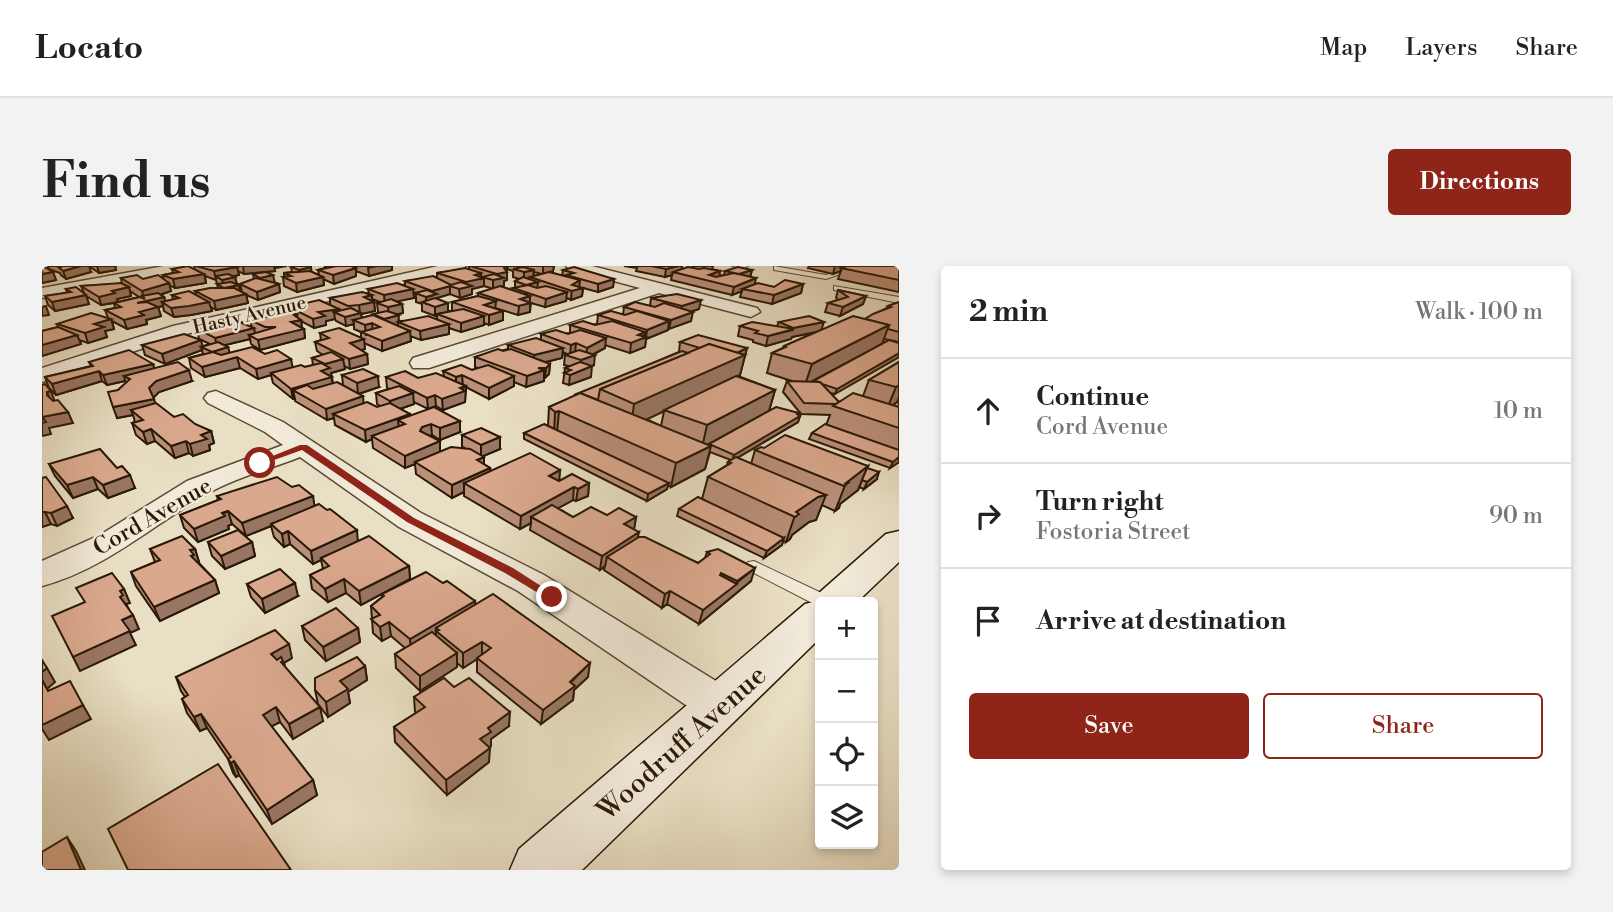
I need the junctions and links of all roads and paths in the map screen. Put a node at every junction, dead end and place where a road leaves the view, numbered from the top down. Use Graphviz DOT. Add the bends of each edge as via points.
graph roads {
  1 [pos="189,266"];
  2 [pos="458,266"];
  3 [pos="574,266"];
  4 [pos="736,266"];
  5 [pos="744,266"];
  6 [pos="859,266"];
  7 [pos="777,268"];
  8 [pos="845,281"];
  9 [pos="657,288"];
  10 [pos="42,293"];
  11 [pos="899,293"];
  12 [pos="883,298"];
  13 [pos="899,300"];
  14 [pos="751,312"];
  15 [pos="421,363"];
  16 [pos="42,375"];
  17 [pos="216,398"];
  18 [pos="303,447"];
  19 [pos="895,551"];
  20 [pos="754,566"];
  21 [pos="42,575"];
  22 [pos="815,597"];
  23 [pos="838,597"];
  24 [pos="815,619"];
  25 [pos="721,706"];
  26 [pos="540,870"];
  1 -- 10 [label="street"];
  2 -- 16 [label="street, Hasty Avenue" via="180,330"];
  3 -- 9 [label="street"];
  4 -- 5 [label="lane"];
  6 -- 7 [label="lane" via="826,277"];
  8 -- 12 [label="lane" via="838,288"];
  9 -- 14 [label="street"];
  9 -- 15 [label="street"];
  11 -- 12 [label="lane"];
  12 -- 13 [label="lane"];
  17 -- 18 [label="street"];
  18 -- 21 [label="street, Cord Avenue" via="197,487 113,542"];
  18 -- 25 [label="street" via="410,520 531,583"];
  19 -- 23 [label="street"];
  20 -- 22 [label="lane"];
  24 -- 25 [label="street, Woodruff Avenue"];
  25 -- 26 [label="street, Woodruff Avenue"];
}
